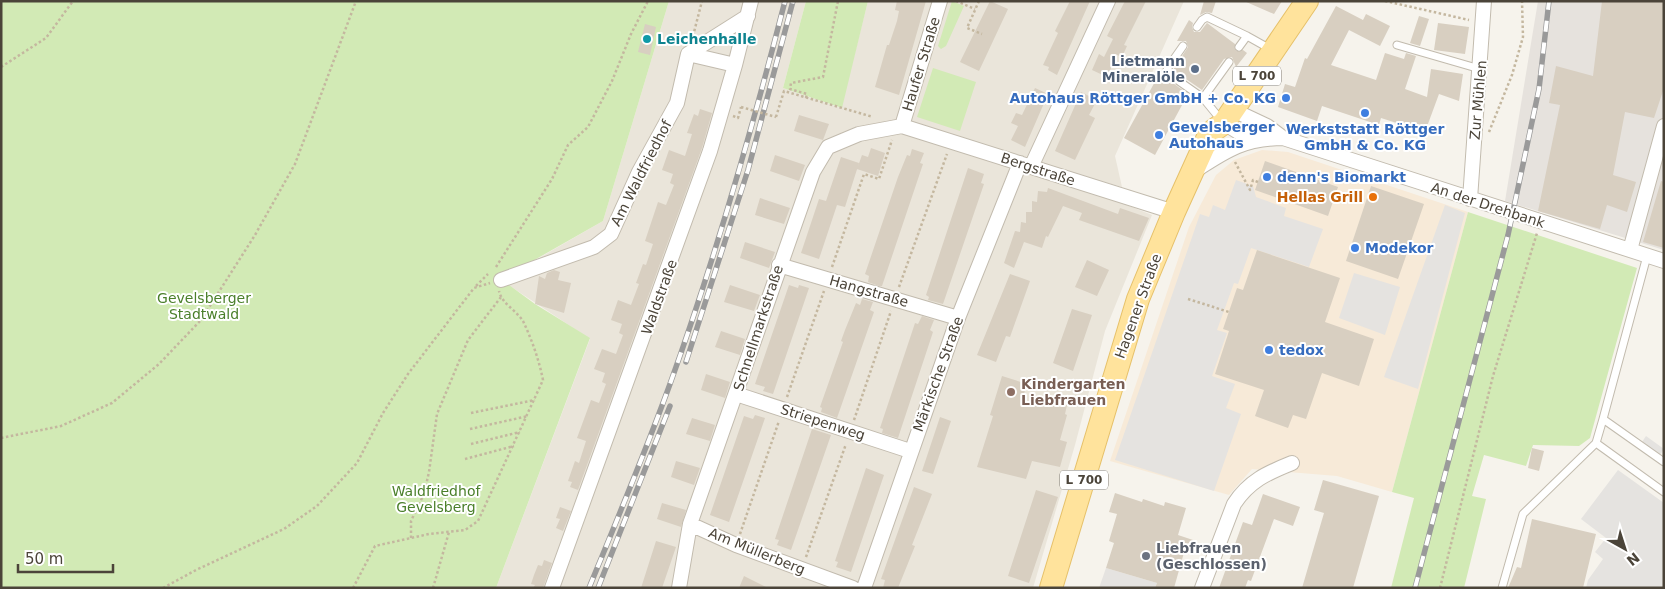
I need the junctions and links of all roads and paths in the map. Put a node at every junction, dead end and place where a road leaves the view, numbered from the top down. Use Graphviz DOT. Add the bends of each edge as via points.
graph roads {
  1 [pos="73,1"];
  2 [pos="356,1"];
  3 [pos="648,1"];
  4 [pos="702,1"];
  5 [pos="751,1"];
  6 [pos="838,1"];
  7 [pos="940,1"];
  8 [pos="956,1"];
  9 [pos="979,1"];
  10 [pos="1108,1"];
  11 [pos="1307,1"];
  12 [pos="1385,1"];
  13 [pos="1484,1"];
  14 [pos="1522,1"];
  15 [pos="975,9"];
  16 [pos="748,16"];
  17 [pos="1483,23"];
  18 [pos="1197,26"];
  19 [pos="982,34"];
  20 [pos="1247,36"];
  21 [pos="1183,46"];
  22 [pos="1397,46"];
  23 [pos="1239,47"];
  24 [pos="1274,51"];
  25 [pos="688,54"];
  26 [pos="1229,62"];
  27 [pos="735,65"];
  28 [pos="1,67"];
  29 [pos="1481,69"];
  30 [pos="1505,93"];
  31 [pos="806,98"];
  32 [pos="1204,98"];
  33 [pos="741,107"];
  34 [pos="1228,116"];
  35 [pos="876,118"];
  36 [pos="902,126"];
  37 [pos="1664,126"];
  38 [pos="1283,138"];
  39 [pos="1258,139"];
  40 [pos="951,142"];
  41 [pos="1026,165"];
  42 [pos="1193,173"];
  43 [pos="1241,173"];
  44 [pos="1258,182"];
  45 [pos="1470,199"];
  46 [pos="1174,212"];
  47 [pos="1541,222"];
  48 [pos="1630,250"];
  49 [pos="1647,256"];
  50 [pos="1664,261"];
  51 [pos="779,265"];
  52 [pos="828,278"];
  53 [pos="501,280"];
  54 [pos="474,288"];
  55 [pos="501,297"];
  56 [pos="895,298"];
  57 [pos="1188,299"];
  58 [pos="1229,312"];
  59 [pos="958,318"];
  60 [pos="736,394"];
  61 [pos="535,400"];
  62 [pos="783,409"];
  63 [pos="471,413"];
  64 [pos="528,416"];
  65 [pos="1604,419"];
  66 [pos="470,429"];
  67 [pos="850,431"];
  68 [pos="520,432"];
  69 [pos="1,438"];
  70 [pos="1596,443"];
  71 [pos="471,444"];
  72 [pos="514,446"];
  73 [pos="910,451"];
  74 [pos="464,459"];
  75 [pos="1664,462"];
  76 [pos="1292,463"];
  77 [pos="1664,492"];
  78 [pos="690,524"];
  79 [pos="449,532"];
  80 [pos="411,538"];
  81 [pos="736,545"];
  82 [pos="802,570"];
  83 [pos="1057,586"];
  84 [pos="163,588"];
  85 [pos="353,588"];
  86 [pos="433,588"];
  87 [pos="552,588"];
  88 [pos="679,588"];
  89 [pos="853,588"];
  90 [pos="864,588"];
  91 [pos="1202,588"];
  92 [pos="1440,588"];
  93 [pos="1502,588"];
  1 -- 28 [label="path" via="46,38"];
  2 -- 69 [label="path" via="296,164 201,320 159,364 112,403 61,426"];
  3 -- 54 [label="path" via="588,127 568,145 552,179 500,264"];
  4 -- 25 [label="path"];
  5 -- 16 [label="street, Waldstraße"];
  6 -- 31 [label="path" via="823,77 791,83 790,89 807,94"];
  7 -- 36 [label="street, Haufer Straße"];
  8 -- 15 [label="path"];
  9 -- 15 [label="path"];
  10 -- 41 [label="street, Märkische Straße"];
  11 -- 24 [label="main road, Hagener Straße / L 700"];
  12 -- 17 [label="path"];
  13 -- 17 [label="street, Zur Mühlen"];
  14 -- 30 [label="path" via="1523,37"];
  15 -- 19 [label="path" via="967,28"];
  16 -- 25 [label="street"];
  16 -- 27 [label="street, Waldstraße"];
  17 -- 29 [label="street, Zur Mühlen"];
  18 -- 20 [label="lane" via="1202,20 1213,19"];
  20 -- 23 [label="lane"];
  20 -- 24 [label="lane"];
  21 -- 32 [label="lane" via="1166,72"];
  22 -- 29 [label="lane"];
  24 -- 34 [label="main road, Hagener Straße / L 700"];
  25 -- 27 [label="street"];
  25 -- 53 [label="street, Am Waldfriedhof" via="677,102 610,234 594,247"];
  26 -- 32 [label="lane"];
  27 -- 87 [label="street, Waldstraße" via="687,219"];
  29 -- 45 [label="street, Zur Mühlen"];
  31 -- 33 [label="path, bridge" via="784,91 776,117"];
  31 -- 35 [label="path"];
  32 -- 34 [label="lane"];
  34 -- 38 [label="street, An der Drehbank" via="1267,126"];
  34 -- 39 [label="street, An der Drehbank" via="1240,133"];
  34 -- 42 [label="main road, Hagener Straße / L 700" via="1208,137"];
  36 -- 40 [label="street, Bergstraße"];
  36 -- 51 [label="street, Schnellmarkstraße" via="859,134 828,147 813,172"];
  36 -- 52 [label="path" via="892,138 879,179 864,174"];
  37 -- 48 [label="street"];
  38 -- 39 [label="street, An der Drehbank"];
  38 -- 45 [label="street, An der Drehbank"];
  39 -- 42 [label="street, An der Drehbank" via="1229,150"];
  40 -- 41 [label="street, Bergstraße"];
  40 -- 56 [label="path"];
  41 -- 46 [label="street, Bergstraße"];
  41 -- 59 [label="street, Märkische Straße"];
  42 -- 46 [label="main road, Hagener Straße / L 700"];
  43 -- 44 [label="path" via="1250,190 1253,180"];
  45 -- 47 [label="street, An der Drehbank"];
  46 -- 83 [label="main road, Hagener Straße / L 700" via="1138,299"];
  47 -- 48 [label="street, An der Drehbank"];
  47 -- 92 [label="path" via="1493,376"];
  48 -- 49 [label="street, An der Drehbank"];
  49 -- 50 [label="street, An der Drehbank"];
  49 -- 65 [label="lane"];
  51 -- 52 [label="street, Hangstraße"];
  51 -- 60 [label="street, Schnellmarkstraße"];
  52 -- 56 [label="street, Hangstraße"];
  52 -- 62 [label="path"];
  53 -- 54 [label="path"];
  53 -- 55 [label="path"];
  54 -- 84 [label="path" via="403,382 357,463 317,506 284,529"];
  55 -- 61 [label="path" via="522,320 539,359 543,380"];
  55 -- 80 [label="path" via="468,340 436,414 429,472 424,494 411,521"];
  56 -- 59 [label="street, Hangstraße"];
  56 -- 67 [label="path"];
  57 -- 58 [label="path"];
  59 -- 73 [label="street, Märkische Straße"];
  60 -- 62 [label="street, Striepenweg"];
  60 -- 78 [label="street, Schnellmarkstraße"];
  61 -- 63 [label="path"];
  61 -- 64 [label="path"];
  62 -- 67 [label="street, Striepenweg"];
  62 -- 81 [label="path"];
  64 -- 66 [label="path"];
  64 -- 68 [label="path"];
  65 -- 70 [label="lane"];
  65 -- 75 [label="lane"];
  67 -- 73 [label="street, Striepenweg"];
  67 -- 82 [label="path"];
  68 -- 71 [label="path"];
  68 -- 72 [label="path"];
  70 -- 77 [label="lane"];
  70 -- 93 [label="lane" via="1523,514"];
  72 -- 74 [label="path"];
  72 -- 79 [label="path" via="478,521 465,530"];
  73 -- 90 [label="street, Märkische Straße"];
  76 -- 91 [label="street" via="1260,476 1241,492"];
  78 -- 81 [label="street, Am Müllerberg"];
  78 -- 88 [label="street, Schnellmarkstraße"];
  79 -- 80 [label="path"];
  79 -- 86 [label="path"];
  80 -- 85 [label="path" via="375,546"];
  81 -- 82 [label="street, Am Müllerberg"];
  82 -- 89 [label="street, Am Müllerberg"];
}
